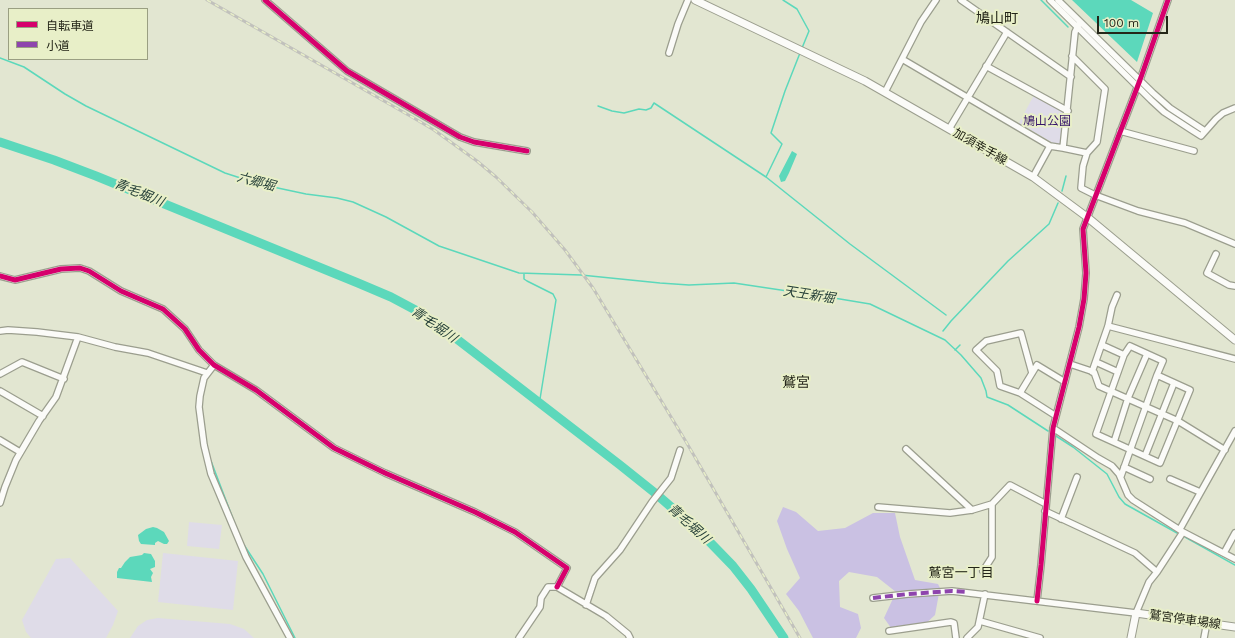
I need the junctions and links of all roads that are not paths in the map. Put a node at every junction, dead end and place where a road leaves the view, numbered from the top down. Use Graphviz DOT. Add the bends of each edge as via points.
graph roads {
  1 [pos="265,0"];
  2 [pos="688,0"];
  3 [pos="695,0"];
  4 [pos="936,0"];
  5 [pos="961,0"];
  6 [pos="1050,0"];
  7 [pos="1058,0"];
  8 [pos="1168,0"];
  9 [pos="1078,25"];
  10 [pos="1007,32"];
  11 [pos="669,53"];
  12 [pos="1072,56"];
  13 [pos="902,59"];
  14 [pos="986,66"];
  15 [pos="1071,77"];
  16 [pos="1140,80"];
  17 [pos="1137,87"];
  18 [pos="885,92"];
  19 [pos="968,97"];
  20 [pos="1235,107"];
  21 [pos="1068,111"];
  22 [pos="949,129"];
  23 [pos="1120,132"];
  24 [pos="1203,133"];
  25 [pos="1050,146"];
  26 [pos="1063,148"];
  27 [pos="527,151"];
  28 [pos="1194,151"];
  29 [pos="1087,153"];
  30 [pos="1033,177"];
  31 [pos="1095,195"];
  32 [pos="1087,217"];
  33 [pos="1235,244"];
  34 [pos="1216,254"];
  35 [pos="0,276"];
  36 [pos="1235,286"];
  37 [pos="1117,295"];
  38 [pos="1108,326"];
  39 [pos="0,331"];
  40 [pos="78,337"];
  41 [pos="1235,340"];
  42 [pos="1102,345"];
  43 [pos="1124,354"];
  44 [pos="1147,354"];
  45 [pos="1235,358"];
  46 [pos="1096,362"];
  47 [pos="1070,364"];
  48 [pos="214,365"];
  49 [pos="1092,372"];
  50 [pos="1118,372"];
  51 [pos="207,373"];
  52 [pos="1032,373"];
  53 [pos="0,374"];
  54 [pos="1157,375"];
  55 [pos="64,379"];
  56 [pos="1065,382"];
  57 [pos="1174,383"];
  58 [pos="0,391"];
  59 [pos="1111,391"];
  60 [pos="1020,394"];
  61 [pos="1128,398"];
  62 [pos="1146,407"];
  63 [pos="1162,414"];
  64 [pos="43,416"];
  65 [pos="1056,416"];
  66 [pos="1178,421"];
  67 [pos="1053,428"];
  68 [pos="1235,431"];
  69 [pos="0,440"];
  70 [pos="1114,442"];
  71 [pos="906,449"];
  72 [pos="680,450"];
  73 [pos="1130,450"];
  74 [pos="1225,450"];
  75 [pos="20,452"];
  76 [pos="1145,456"];
  77 [pos="1124,467"];
  78 [pos="1121,476"];
  79 [pos="1077,477"];
  80 [pos="1150,479"];
  81 [pos="1170,479"];
  82 [pos="2,485"];
  83 [pos="1200,492"];
  84 [pos="0,504"];
  85 [pos="992,504"];
  86 [pos="1046,504"];
  87 [pos="878,508"];
  88 [pos="972,510"];
  89 [pos="1045,511"];
  90 [pos="1061,519"];
  91 [pos="1181,530"];
  92 [pos="1235,533"];
  93 [pos="1224,553"];
  94 [pos="1235,559"];
  95 [pos="983,571"];
  96 [pos="1157,572"];
  97 [pos="557,587"];
  98 [pos="985,594"];
  99 [pos="873,598"];
  100 [pos="1037,601"];
  101 [pos="586,605"];
  102 [pos="1136,613"];
  103 [pos="980,621"];
  104 [pos="1207,622"];
  105 [pos="1235,627"];
  106 [pos="889,631"];
  107 [pos="290,638"];
  108 [pos="520,638"];
  109 [pos="630,638"];
  110 [pos="956,638"];
  111 [pos="967,638"];
  112 [pos="1040,638"];
  113 [pos="1131,638"];
  114 [pos="1204,638"];
  1 -- 27 [label="street" via="347,70 460,137 474,142"];
  2 -- 11 [label="street"];
  3 -- 18 [label="main road, 加須幸手線"];
  4 -- 13 [label="street" via="921,22"];
  5 -- 10 [label="street"];
  6 -- 9 [label="street"];
  7 -- 9 [label="street"];
  8 -- 16 [label="street"];
  9 -- 12 [label="street"];
  9 -- 16 [label="street"];
  9 -- 17 [label="street"];
  10 -- 14 [label="street"];
  10 -- 15 [label="street"];
  12 -- 15 [label="street"];
  12 -- 29 [label="street" via="1105,89 1097,142"];
  13 -- 18 [label="street"];
  13 -- 19 [label="street"];
  14 -- 19 [label="street"];
  14 -- 21 [label="street"];
  15 -- 21 [label="street"];
  16 -- 17 [label="street"];
  16 -- 24 [label="street" via="1170,108"];
  17 -- 23 [label="street"];
  17 -- 24 [label="street" via="1164,112"];
  18 -- 22 [label="main road, 加須幸手線"];
  19 -- 22 [label="street"];
  19 -- 25 [label="street"];
  20 -- 24 [label="street" via="1223,114"];
  21 -- 26 [label="street"];
  22 -- 30 [label="main road, 加須幸手線"];
  23 -- 28 [label="street"];
  23 -- 31 [label="street"];
  25 -- 26 [label="street"];
  25 -- 30 [label="street"];
  26 -- 29 [label="street"];
  29 -- 31 [label="street" via="1081,188"];
  30 -- 32 [label="main road, 加須幸手線"];
  31 -- 32 [label="street"];
  31 -- 33 [label="street" via="1138,211 1185,223"];
  32 -- 41 [label="main road, 加須幸手線"];
  32 -- 47 [label="street" via="1083,235 1086,266 1084,299"];
  34 -- 36 [label="street" via="1207,273"];
  35 -- 48 [label="street" via="16,280 61,269 80,268 89,271 121,291 163,309 185,329 199,350"];
  37 -- 38 [label="street"];
  38 -- 42 [label="street"];
  38 -- 45 [label="street"];
  39 -- 40 [label="street"];
  40 -- 51 [label="street" via="115,348 148,353"];
  40 -- 55 [label="street"];
  42 -- 43 [label="street"];
  42 -- 46 [label="street"];
  43 -- 44 [label="street" via="1130,346"];
  43 -- 50 [label="street"];
  44 -- 54 [label="street" via="1163,361"];
  44 -- 61 [label="street"];
  46 -- 49 [label="street"];
  46 -- 50 [label="street"];
  47 -- 49 [label="street"];
  47 -- 56 [label="street"];
  48 -- 51 [label="street"];
  48 -- 97 [label="street" via="256,390 334,448 515,532 567,568"];
  49 -- 59 [label="street" via="1099,386"];
  50 -- 59 [label="street"];
  51 -- 107 [label="street" via="200,396 200,417 211,474 246,557"];
  52 -- 56 [label="street" via="1037,365"];
  52 -- 60 [label="street"];
  52 -- 60 [label="street" via="1021,333 986,341 976,350 997,371 1000,386"];
  53 -- 55 [label="street" via="22,362"];
  54 -- 57 [label="street"];
  54 -- 62 [label="street"];
  55 -- 64 [label="street"];
  56 -- 65 [label="street"];
  57 -- 63 [label="street"];
  57 -- 66 [label="street" via="1190,390"];
  58 -- 64 [label="street"];
  59 -- 61 [label="street"];
  59 -- 70 [label="street" via="1096,434"];
  60 -- 65 [label="street"];
  61 -- 62 [label="street"];
  61 -- 70 [label="street"];
  62 -- 63 [label="street"];
  62 -- 73 [label="street"];
  63 -- 66 [label="street"];
  63 -- 76 [label="street"];
  64 -- 75 [label="street"];
  65 -- 67 [label="street"];
  66 -- 74 [label="street"];
  66 -- 76 [label="street" via="1160,463"];
  67 -- 78 [label="street" via="1112,466"];
  67 -- 86 [label="street"];
  68 -- 74 [label="street"];
  69 -- 75 [label="street"];
  70 -- 73 [label="street"];
  71 -- 88 [label="street"];
  72 -- 101 [label="street" via="672,475 620,550 595,578"];
  73 -- 76 [label="street"];
  73 -- 77 [label="street"];
  74 -- 83 [label="street"];
  75 -- 82 [label="street"];
  77 -- 78 [label="street"];
  77 -- 80 [label="street"];
  78 -- 91 [label="street" via="1128,495 1133,500"];
  79 -- 90 [label="street"];
  81 -- 83 [label="street"];
  82 -- 84 [label="street"];
  83 -- 91 [label="street"];
  85 -- 86 [label="street" via="1010,485"];
  85 -- 88 [label="street"];
  85 -- 95 [label="street" via="992,557"];
  86 -- 89 [label="street"];
  87 -- 88 [label="street" via="950,513"];
  89 -- 90 [label="street"];
  89 -- 100 [label="street"];
  90 -- 96 [label="street" via="1135,553"];
  91 -- 93 [label="street"];
  91 -- 96 [label="street"];
  92 -- 93 [label="street"];
  93 -- 94 [label="street"];
  96 -- 102 [label="street" via="1149,582"];
  97 -- 101 [label="street"];
  97 -- 108 [label="street" via="548,587 541,598 540,606"];
  98 -- 99 [label="street" via="938,592"];
  98 -- 100 [label="street"];
  98 -- 103 [label="street"];
  100 -- 102 [label="street"];
  101 -- 109 [label="street" via="606,616"];
  102 -- 104 [label="main road, 鷲宮停車場線"];
  102 -- 113 [label="main road, 鷲宮停車場線"];
  103 -- 111 [label="street" via="978,627"];
  103 -- 112 [label="street"];
  104 -- 105 [label="main road, 鷲宮停車場線"];
  104 -- 114 [label="street"];
  106 -- 110 [label="street" via="951,622 954,623"];
}
